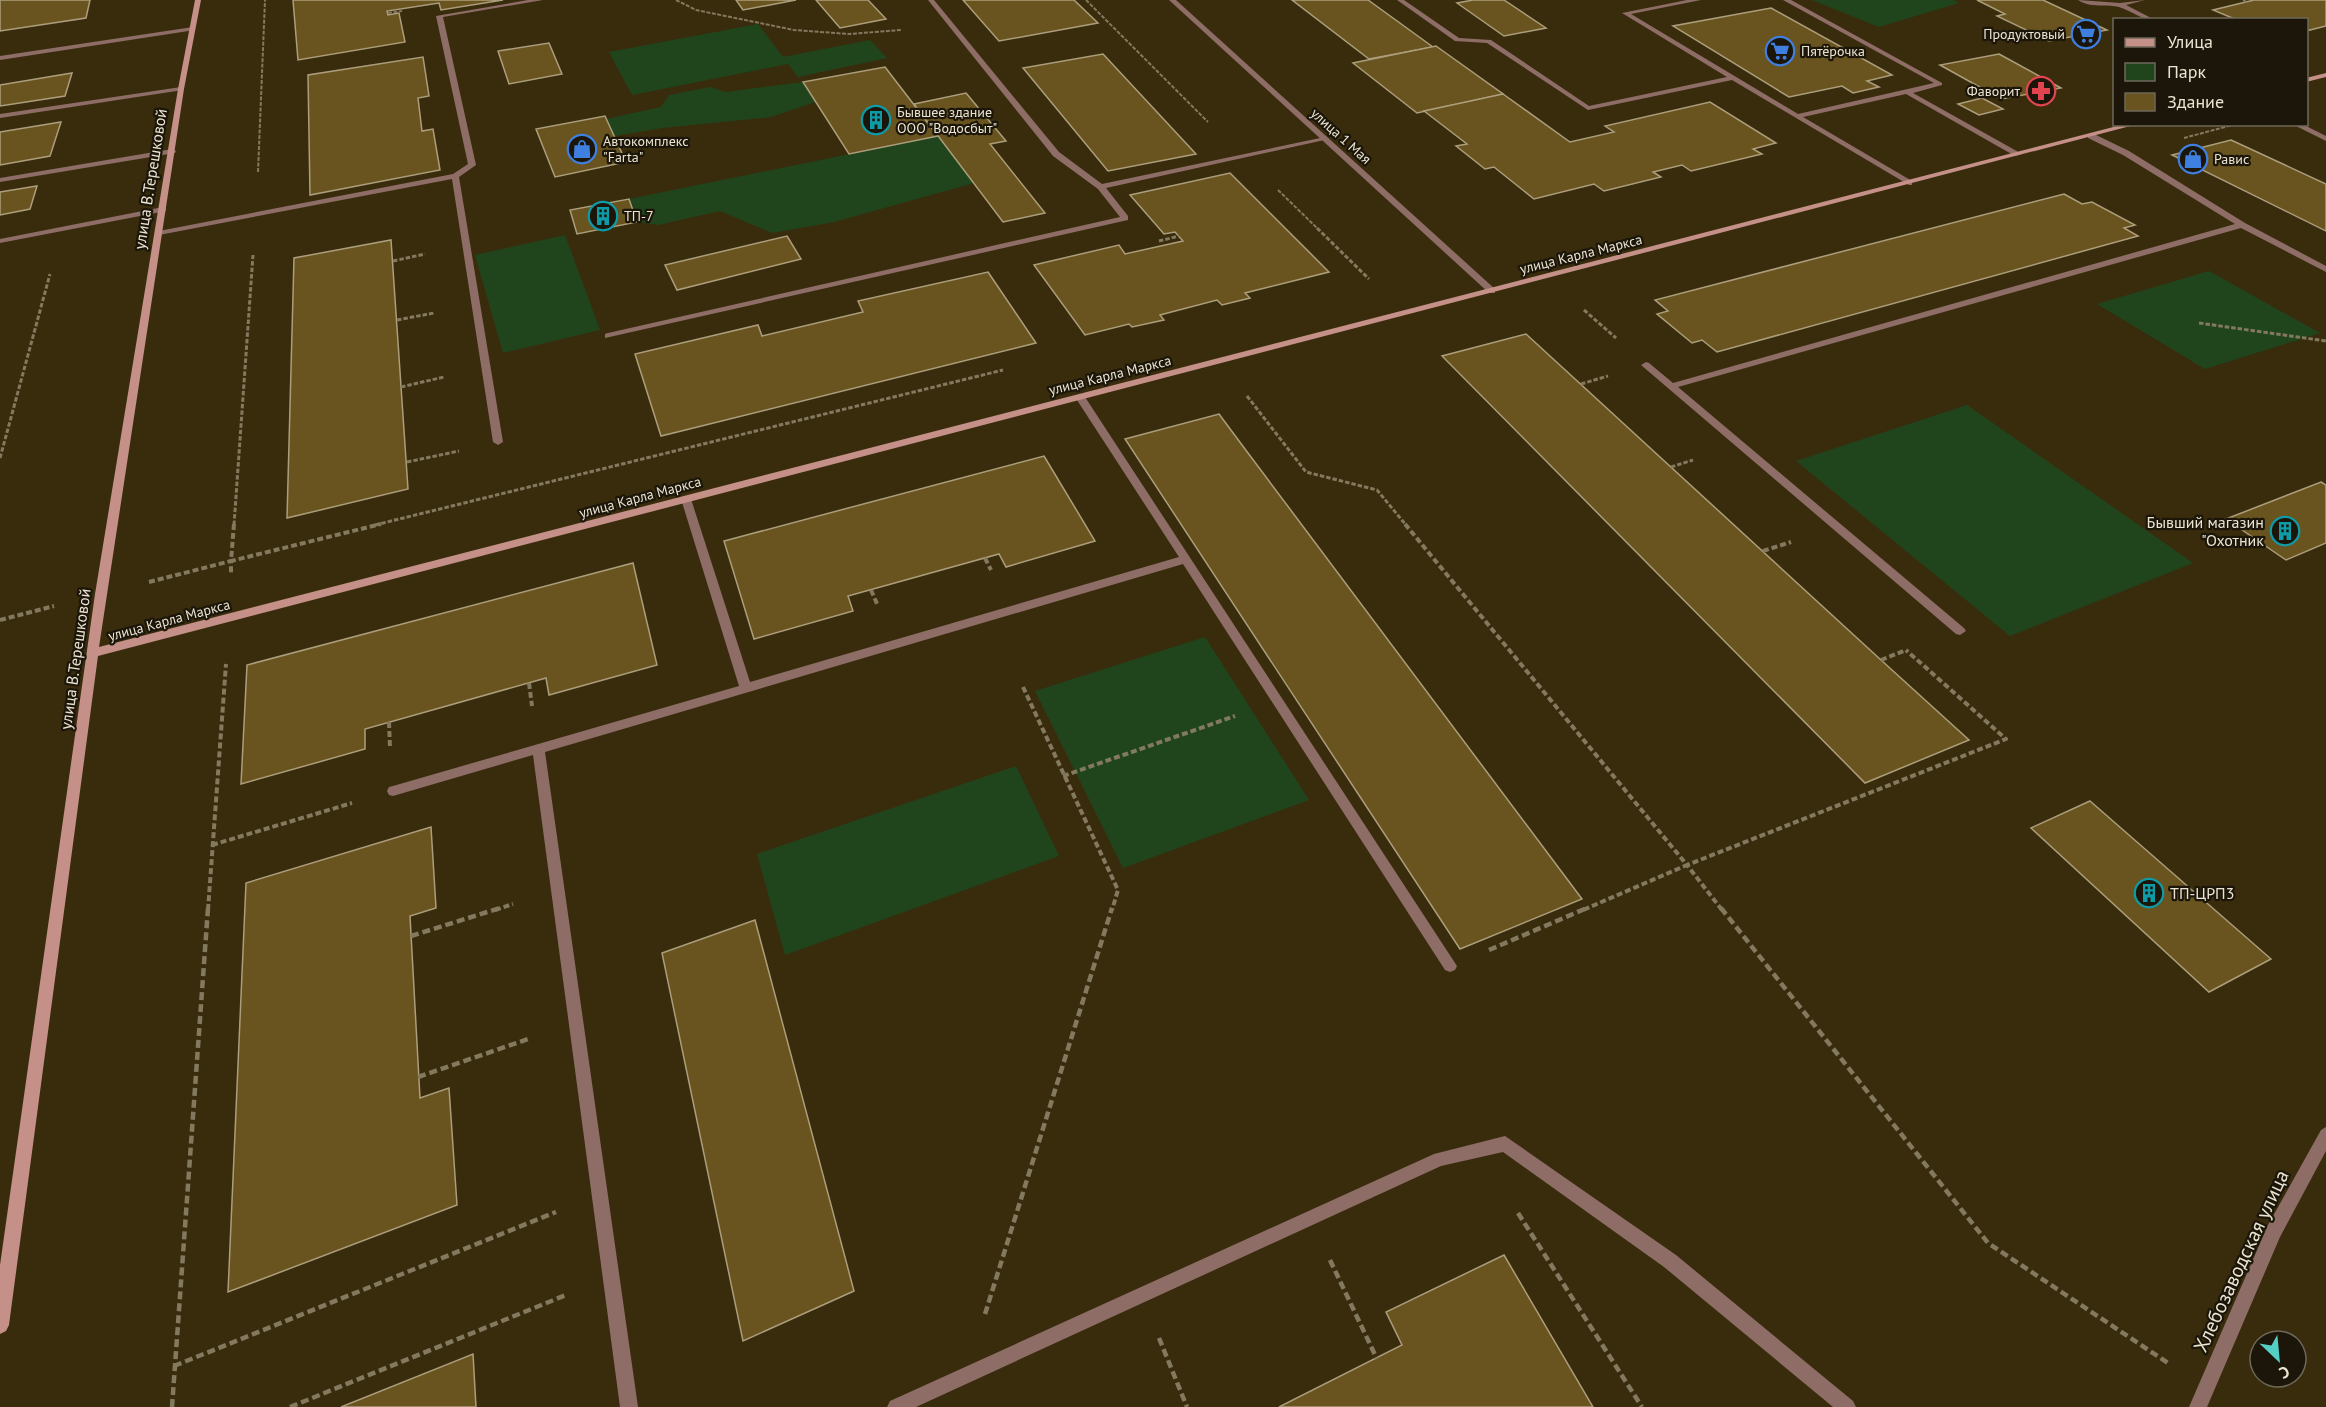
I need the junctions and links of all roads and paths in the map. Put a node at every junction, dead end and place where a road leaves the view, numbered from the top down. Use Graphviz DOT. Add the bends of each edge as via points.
graph roads {
  1 [pos="198,0"];
  2 [pos="540,0"];
  3 [pos="676,0"];
  4 [pos="931,0"];
  5 [pos="1172,0"];
  6 [pos="1401,0"];
  7 [pos="1698,0"];
  8 [pos="1786,0"];
  9 [pos="2081,0"];
  10 [pos="2142,0"];
  11 [pos="2243,0"];
  12 [pos="2247,2"];
  13 [pos="2120,5"];
  14 [pos="2148,18"];
  15 [pos="953,26"];
  16 [pos="193,29"];
  17 [pos="0,58"];
  18 [pos="2326,75"];
  19 [pos="1733,78"];
  20 [pos="2308,80"];
  21 [pos="181,88"];
  22 [pos="1907,92"];
  23 [pos="0,116"];
  24 [pos="1797,116"];
  25 [pos="2128,126"];
  26 [pos="2299,126"];
  27 [pos="2091,136"];
  28 [pos="1325,139"];
  29 [pos="2326,139"];
  30 [pos="172,151"];
  31 [pos="2018,154"];
  32 [pos="455,177"];
  33 [pos="0,180"];
  34 [pos="1909,183"];
  35 [pos="1101,187"];
  36 [pos="163,209"];
  37 [pos="2242,225"];
  38 [pos="159,233"];
  39 [pos="0,241"];
  40 [pos="2326,269"];
  41 [pos="50,273"];
  42 [pos="1492,291"];
  43 [pos="1580,307"];
  44 [pos="2199,323"];
  45 [pos="608,336"];
  46 [pos="2326,340"];
  47 [pos="1646,364"];
  48 [pos="1671,386"];
  49 [pos="1240,387"];
  50 [pos="1080,397"];
  51 [pos="498,442"];
  52 [pos="0,458"];
  53 [pos="407,462"];
  54 [pos="686,499"];
  55 [pos="1186,559"];
  56 [pos="1960,631"];
  57 [pos="1906,650"];
  58 [pos="93,653"];
  59 [pos="1023,687"];
  60 [pos="747,688"];
  61 [pos="1278,702"];
  62 [pos="538,748"];
  63 [pos="1063,776"];
  64 [pos="393,791"];
  65 [pos="212,845"];
  66 [pos="1687,865"];
  67 [pos="557,890"];
  68 [pos="411,936"];
  69 [pos="1450,966"];
  70 [pos="576,1022"];
  71 [pos="418,1077"];
  72 [pos="2326,1135"];
  73 [pos="1479,1150"];
  74 [pos="599,1195"];
  75 [pos="1311,1219"];
  76 [pos="611,1277"];
  77 [pos="1141,1295"];
  78 [pos="0,1325"];
  79 [pos="1377,1359"];
  80 [pos="174,1366"];
  81 [pos="966,1375"];
  82 [pos="2206,1388"];
  83 [pos="290,1407"];
  84 [pos="629,1407"];
  85 [pos="896,1407"];
  86 [pos="1187,1407"];
  87 [pos="1642,1407"];
  88 [pos="1847,1407"];
  89 [pos="2198,1407"];
  1 -- 16 [label="main road, улица В.Терешковой"];
  2 -- 32 [label="street" via="439,16 472,165"];
  3 -- 15 [label="path" via="696,10 794,30 849,34"];
  4 -- 15 [label="street"];
  5 -- 28 [label="street, улица 1 Мая"];
  6 -- 19 [label="street" via="1457,40 1489,41 1587,108"];
  7 -- 19 [label="street" via="1625,13"];
  8 -- 22 [label="street" via="1940,84"];
  9 -- 13 [label="street"];
  10 -- 13 [label="street"];
  11 -- 12 [label="path"];
  13 -- 14 [label="street"];
  15 -- 35 [label="street" via="1056,154"];
  16 -- 17 [label="street"];
  16 -- 21 [label="main road, улица В.Терешковой"];
  18 -- 20 [label="main road"];
  19 -- 24 [label="street"];
  21 -- 23 [label="street"];
  21 -- 30 [label="main road, улица В.Терешковой"];
  22 -- 24 [label="street"];
  22 -- 31 [label="street"];
  24 -- 34 [label="street"];
  25 -- 27 [label="main road, улица Карла Маркса"];
  26 -- 29 [label="street"];
  27 -- 31 [label="main road, улица Карла Маркса"];
  27 -- 37 [label="street" via="2126,153"];
  28 -- 35 [label="street"];
  28 -- 42 [label="street, улица 1 Мая"];
  30 -- 33 [label="street"];
  30 -- 36 [label="main road, улица В.Терешковой"];
  31 -- 34 [label="main road, улица Карла Маркса"];
  32 -- 38 [label="street"];
  32 -- 51 [label="street"];
  34 -- 42 [label="main road, улица Карла Маркса"];
  35 -- 45 [label="street" via="1125,218"];
  36 -- 38 [label="main road, улица В.Терешковой"];
  36 -- 39 [label="street"];
  37 -- 40 [label="street"];
  37 -- 48 [label="street"];
  38 -- 58 [label="main road, улица В.Терешковой"];
  41 -- 52 [label="path"];
  42 -- 50 [label="main road, улица Карла Маркса"];
  43 -- 47 [label="path"];
  44 -- 46 [label="path"];
  47 -- 48 [label="street"];
  48 -- 56 [label="street"];
  49 -- 66 [label="path" via="1306,472 1377,490"];
  50 -- 54 [label="main road, улица Карла Маркса"];
  50 -- 55 [label="street"];
  51 -- 53 [label="path"];
  54 -- 58 [label="main road, улица Карла Маркса"];
  54 -- 60 [label="street"];
  55 -- 60 [label="street"];
  55 -- 61 [label="street"];
  57 -- 66 [label="path" via="2006,740"];
  58 -- 78 [label="main road, улица В.Терешковой"];
  59 -- 63 [label="path"];
  60 -- 62 [label="street"];
  61 -- 63 [label="path"];
  61 -- 69 [label="street"];
  62 -- 64 [label="street"];
  62 -- 67 [label="street"];
  63 -- 81 [label="path" via="1118,890"];
  64 -- 65 [label="path"];
  66 -- 69 [label="path"];
  66 -- 82 [label="path" via="1988,1243"];
  67 -- 68 [label="path"];
  67 -- 70 [label="street"];
  70 -- 71 [label="path"];
  70 -- 74 [label="street"];
  72 -- 82 [label="street, Хлебозаводская улица" via="2274,1231"];
  73 -- 75 [label="street" via="1440,1159"];
  73 -- 87 [label="path"];
  73 -- 88 [label="street" via="1504,1144 1670,1261"];
  74 -- 76 [label="street"];
  74 -- 80 [label="path"];
  75 -- 77 [label="street"];
  75 -- 79 [label="path"];
  76 -- 83 [label="path"];
  76 -- 84 [label="street"];
  77 -- 81 [label="street"];
  77 -- 86 [label="path"];
  81 -- 85 [label="street"];
  82 -- 89 [label="street, Хлебозаводская улица"];
}
